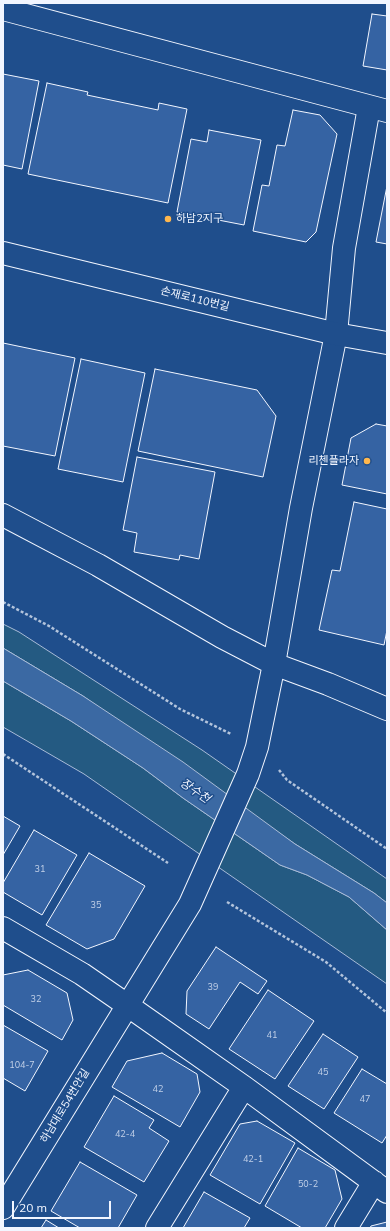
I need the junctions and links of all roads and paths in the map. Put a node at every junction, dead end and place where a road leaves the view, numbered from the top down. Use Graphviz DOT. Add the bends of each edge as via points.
graph roads {
  1 [pos="3,9"];
  2 [pos="378,109"];
  3 [pos="3,253"];
  4 [pos="336,334"];
  5 [pos="387,343"];
  6 [pos="3,515"];
  7 [pos="3,602"];
  8 [pos="274,664"];
  9 [pos="387,709"];
  10 [pos="257,747"];
  11 [pos="3,754"];
  12 [pos="387,849"];
  13 [pos="168,863"];
  14 [pos="226,902"];
  15 [pos="4,929"];
  16 [pos="127,1005"];
  17 [pos="387,1013"];
  18 [pos="244,1087"];
  19 [pos="380,1187"];
  20 [pos="3,1208"];
  21 [pos="157,1228"];
  22 [pos="346,1228"];
  1 -- 2 [label="street"];
  2 -- 4 [label="street, 하남대로54번안길" via="344,248"];
  3 -- 4 [label="street, 손재로110번길"];
  4 -- 5 [label="street, 손재로110번길"];
  4 -- 8 [label="street, 하남대로54번안길" via="301,508"];
  6 -- 8 [label="street"];
  7 -- 10 [label="path" via="50,626 180,709"];
  8 -- 9 [label="street"];
  8 -- 10 [label="street, 하남대로54번안길"];
  10 -- 12 [label="path" via="288,780"];
  10 -- 16 [label="street, 하남대로54번안길" via="248,774 190,904"];
  11 -- 13 [label="path"];
  14 -- 17 [label="path" via="326,962"];
  15 -- 16 [label="street" via="82,974"];
  16 -- 18 [label="street"];
  16 -- 20 [label="street, 하남대로54번안길"];
  18 -- 19 [label="street"];
  18 -- 21 [label="street"];
  19 -- 22 [label="street"];
}
